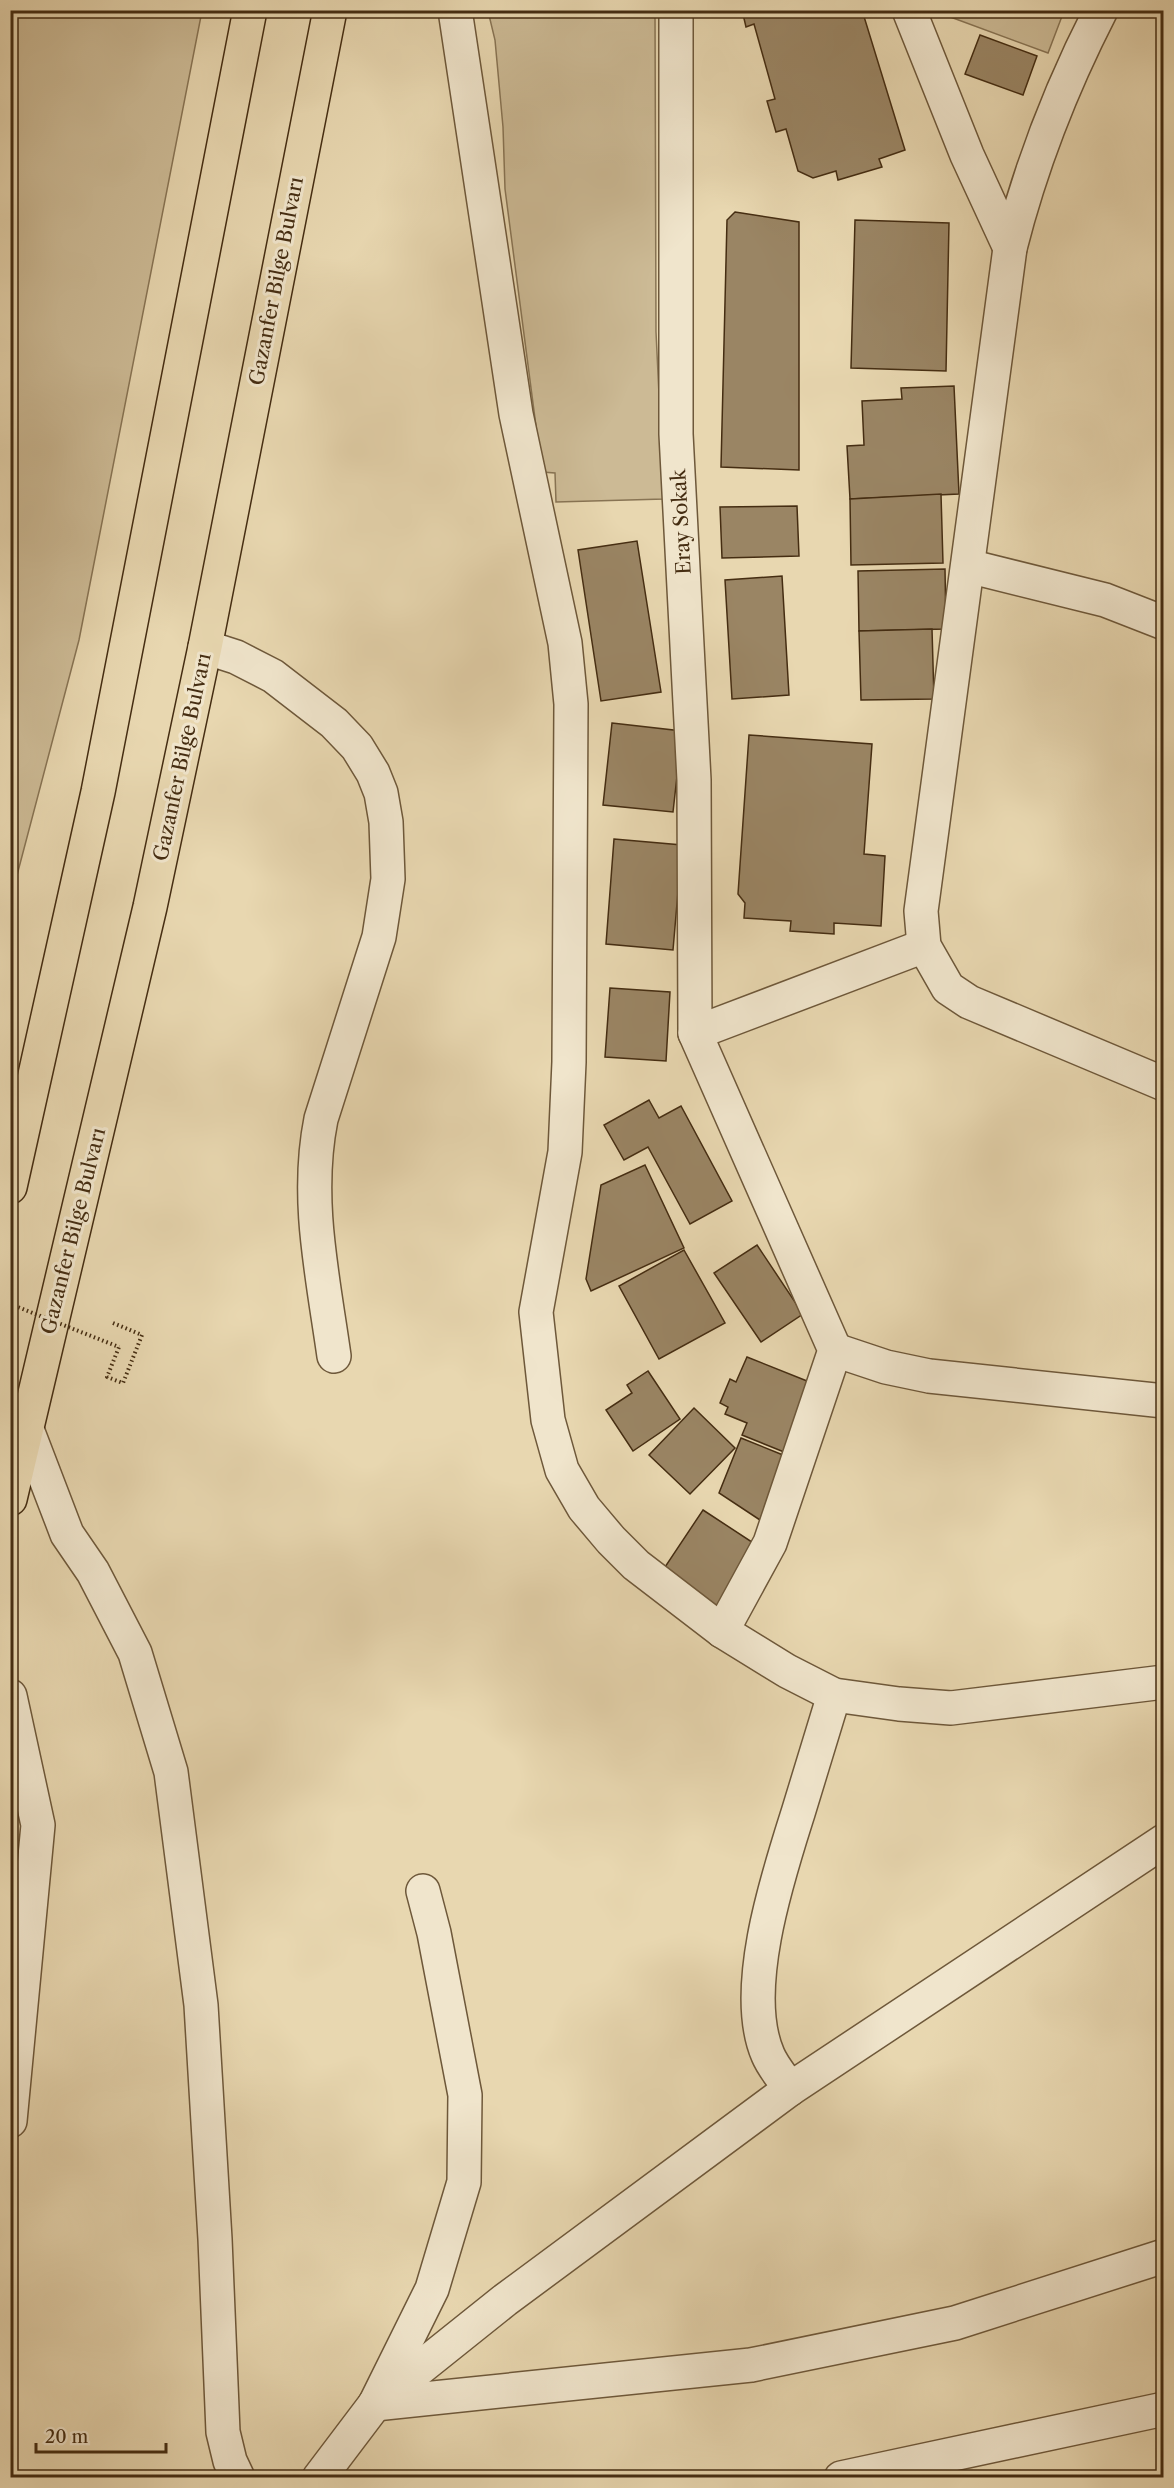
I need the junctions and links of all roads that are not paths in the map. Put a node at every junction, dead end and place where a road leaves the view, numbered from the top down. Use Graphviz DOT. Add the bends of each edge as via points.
graph roads {
  1 [pos="250,10"];
  2 [pos="330,10"];
  3 [pos="455,10"];
  4 [pos="676,10"];
  5 [pos="909,10"];
  6 [pos="1101,10"];
  7 [pos="1010,248"];
  8 [pos="968,566"];
  9 [pos="1164,623"];
  10 [pos="205,647"];
  11 [pos="924,946"];
  12 [pos="695,1034"];
  13 [pos="1164,1084"];
  14 [pos="10,1187"];
  15 [pos="835,1350"];
  16 [pos="334,1356"];
  17 [pos="1164,1401"];
  18 [pos="26,1427"];
  19 [pos="10,1499"];
  20 [pos="722,1631"];
  21 [pos="1164,1682"];
  22 [pos="834,1695"];
  23 [pos="10,1696"];
  24 [pos="1164,1841"];
  25 [pos="423,1891"];
  26 [pos="790,2089"];
  27 [pos="10,2121"];
  28 [pos="1164,2256"];
  29 [pos="375,2404"];
  30 [pos="1164,2409"];
  31 [pos="238,2478"];
  32 [pos="319,2478"];
  33 [pos="841,2478"];
  1 -- 14 [label="main road" via="98,792"];
  2 -- 10 [label="main road, Gazanfer Bilge Bulvarı"];
  3 -- 20 [label="street" via="516,414 565,643 571,704 565,1152 536,1312 548,1420 562,1470 584,1508 636,1565"];
  4 -- 12 [label="street, Eray Sokak" via="676,434 694,780"];
  5 -- 7 [label="street" via="967,155"];
  6 -- 7 [label="street" via="1044,137"];
  7 -- 8 [label="street"];
  8 -- 9 [label="street" via="1105,600"];
  8 -- 11 [label="street" via="926,865 921,911"];
  10 -- 16 [label="street" via="273,676 334,723 357,747 381,793 388,879 380,937 316,1145 314,1213"];
  10 -- 18 [label="main road, Gazanfer Bilge Bulvarı" via="118,1046"];
  11 -- 12 [label="street"];
  11 -- 13 [label="street" via="948,988 969,1002"];
  12 -- 15 [label="street"];
  15 -- 17 [label="street" via="885,1367 929,1376"];
  15 -- 20 [label="street" via="770,1543"];
  18 -- 19 [label="main road, Gazanfer Bilge Bulvarı"];
  18 -- 31 [label="street" via="67,1534 93,1572 135,1653 171,1772 201,2005 223,2432"];
  20 -- 22 [label="street"];
  21 -- 22 [label="street" via="951,1707"];
  22 -- 26 [label="street" via="770,1903 760,1971 763,2041"];
  23 -- 27 [label="street" via="38,1825"];
  24 -- 26 [label="street"];
  25 -- 29 [label="street" via="465,2095 464,2182 432,2289"];
  26 -- 29 [label="street" via="505,2300"];
  28 -- 29 [label="street" via="955,2323 751,2365"];
  29 -- 32 [label="street"];
  30 -- 33 [label="street"];
}
